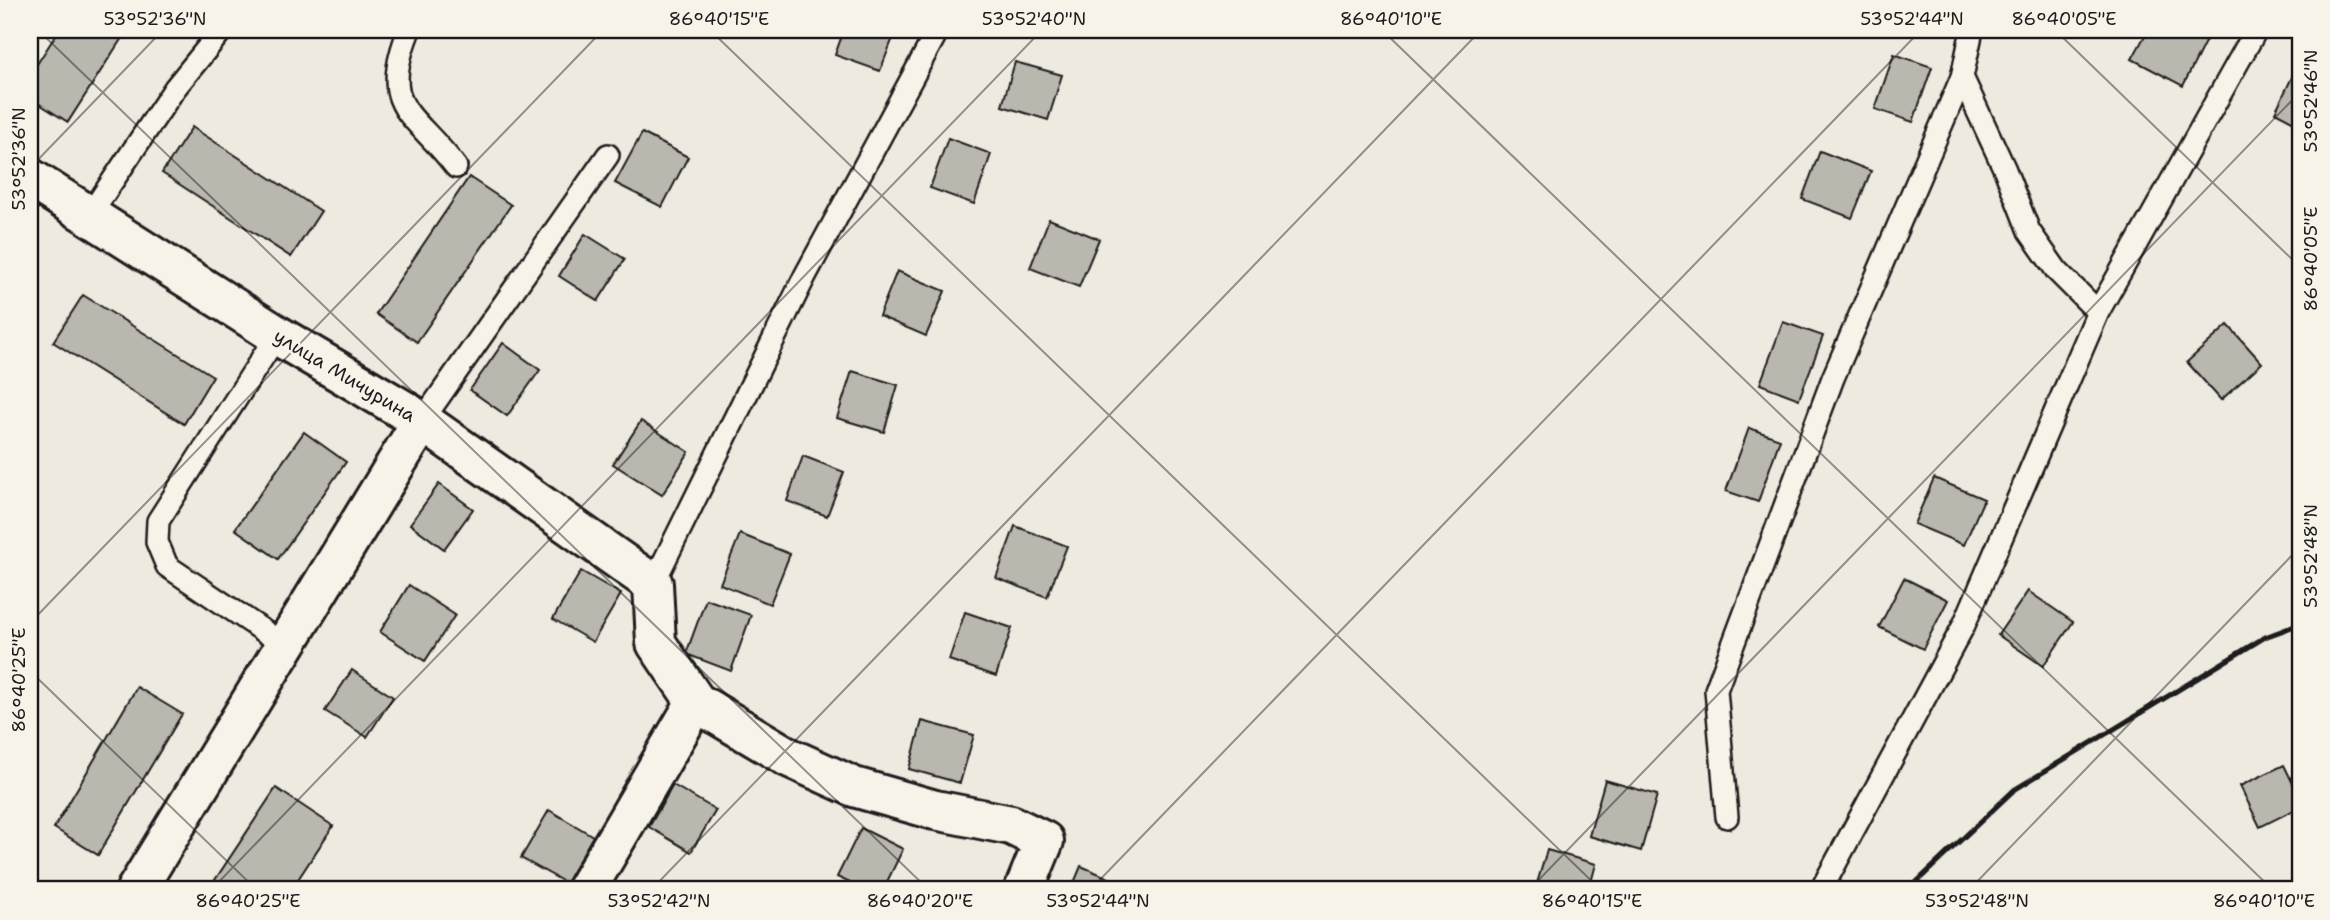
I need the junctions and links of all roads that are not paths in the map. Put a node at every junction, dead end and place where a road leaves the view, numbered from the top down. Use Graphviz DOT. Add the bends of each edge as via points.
graph roads {
  1 [pos="222,30"];
  2 [pos="409,30"];
  3 [pos="938,30"];
  4 [pos="1972,30"];
  5 [pos="2256,30"];
  6 [pos="1962,77"];
  7 [pos="608,155"];
  8 [pos="456,167"];
  9 [pos="30,178"];
  10 [pos="89,216"];
  11 [pos="2098,312"];
  12 [pos="277,335"];
  13 [pos="422,421"];
  14 [pos="653,584"];
  15 [pos="286,646"];
  16 [pos="695,702"];
  17 [pos="1727,817"];
  18 [pos="135,890"];
  19 [pos="586,890"];
  20 [pos="1024,890"];
  21 [pos="1821,890"];
  1 -- 10 [label="lane" via="175,88"];
  2 -- 8 [label="lane" via="395,81 402,106"];
  3 -- 14 [label="lane" via="805,276"];
  4 -- 6 [label="lane"];
  5 -- 11 [label="lane"];
  6 -- 11 [label="lane" via="2029,231 2057,271"];
  6 -- 17 [label="lane" via="1833,378 1716,690"];
  7 -- 13 [label="lane"];
  9 -- 10 [label="street, улица Мичурина"];
  10 -- 12 [label="street, улица Мичурина"];
  11 -- 21 [label="lane" via="1964,625"];
  12 -- 13 [label="street, улица Мичурина"];
  12 -- 15 [label="lane" via="158,521 157,542 167,566"];
  13 -- 14 [label="street, улица Мичурина"];
  13 -- 15 [label="street"];
  14 -- 16 [label="street" via="656,643"];
  15 -- 18 [label="street"];
  16 -- 19 [label="street"];
  16 -- 20 [label="street" via="788,757 855,787 934,810 1011,825 1044,841"];
}
